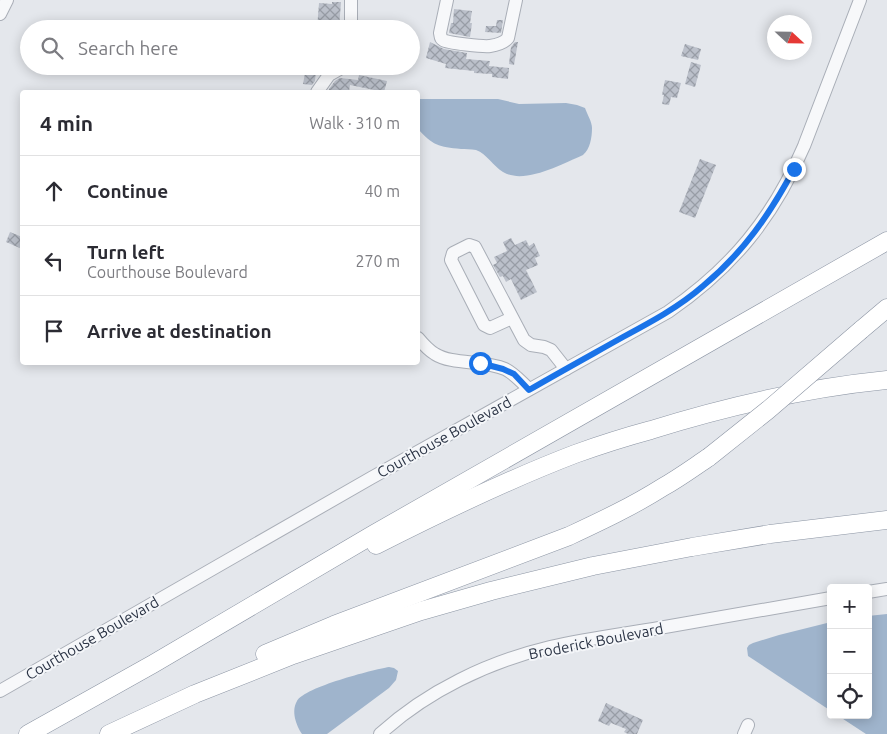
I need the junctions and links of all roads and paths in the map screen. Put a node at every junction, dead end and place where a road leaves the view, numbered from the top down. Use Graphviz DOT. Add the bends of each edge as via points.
graph roads {
  1 [pos="8,0"];
  2 [pos="351,0"];
  3 [pos="447,0"];
  4 [pos="516,0"];
  5 [pos="860,0"];
  6 [pos="0,14"];
  7 [pos="352,20"];
  8 [pos="329,75"];
  9 [pos="318,90"];
  10 [pos="887,241"];
  11 [pos="887,308"];
  12 [pos="512,318"];
  13 [pos="420,340"];
  14 [pos="566,369"];
  15 [pos="887,380"];
  16 [pos="529,390"];
  17 [pos="887,520"];
  18 [pos="887,589"];
  19 [pos="872,591"];
  20 [pos="827,599"];
  21 [pos="218,626"];
  22 [pos="0,691"];
  23 [pos="28,734"];
  24 [pos="109,734"];
  25 [pos="380,734"];
  1 -- 6 [label="street"];
  2 -- 7 [label="street"];
  3 -- 4 [label="street" via="441,28 443,40 488,46 505,42 508,38"];
  5 -- 14 [label="street, Courthouse Boulevard" via="794,169 755,232 717,274 689,298"];
  8 -- 9 [label="street"];
  10 -- 21 [label="highway"];
  11 -- 24 [label="highway, bridge" via="709,457 643,499 569,536 292,642 207,680"];
  12 -- 12 [label="street" via="475,247 469,244 453,253 451,260 484,325 490,328"];
  12 -- 14 [label="street" via="524,340 551,350"];
  13 -- 16 [label="street" via="444,358 480,363 514,374"];
  14 -- 16 [label="street, Courthouse Boulevard"];
  15 -- 21 [label="highway" via="807,391 732,407 576,454 459,504"];
  16 -- 22 [label="street, Courthouse Boulevard"];
  17 -- 24 [label="highway" via="692,547 558,574 460,600 276,661"];
  18 -- 19 [label="street"];
  20 -- 25 [label="street, Broderick Boulevard" via="531,652 446,687"];
  21 -- 23 [label="highway"];
}
